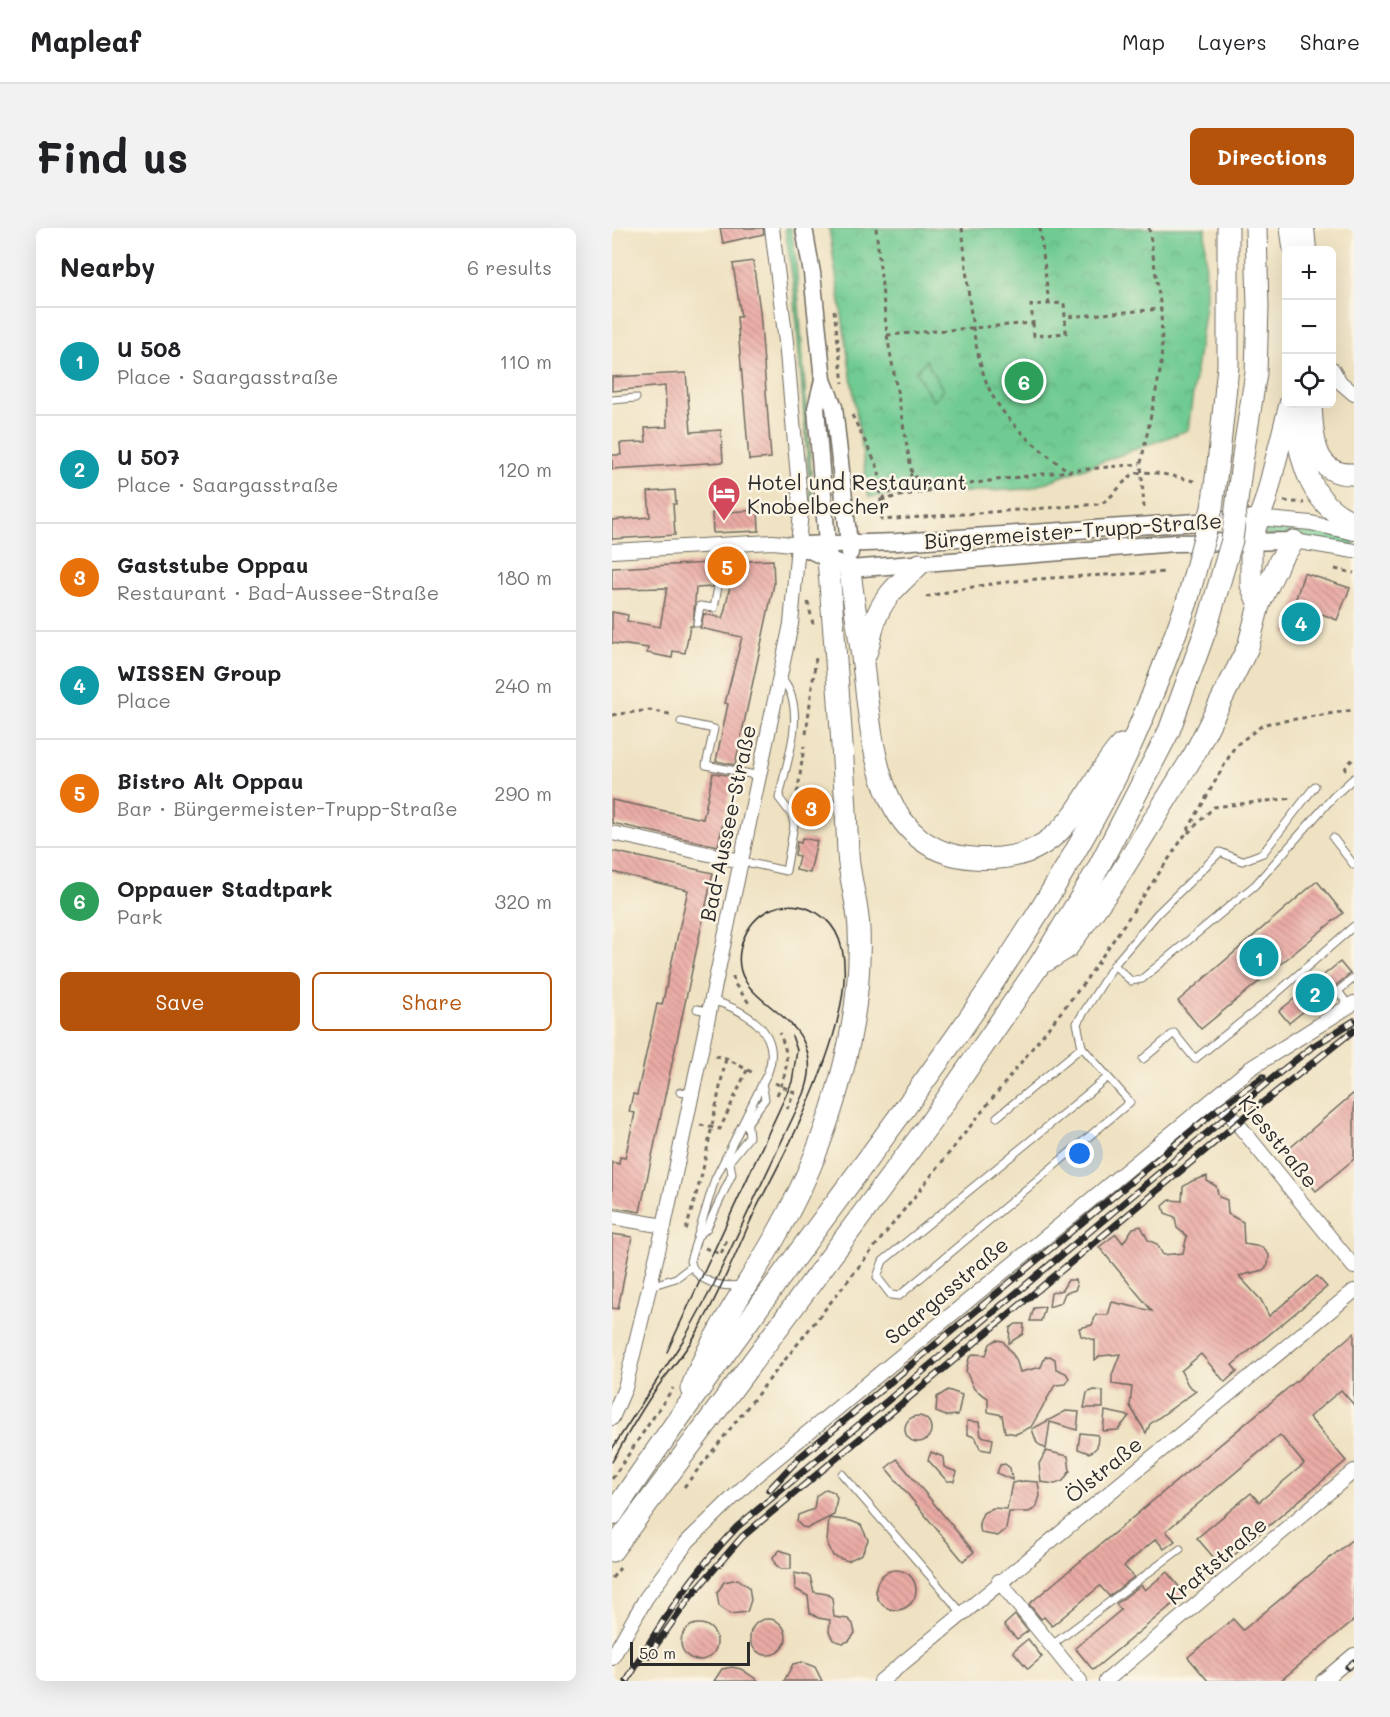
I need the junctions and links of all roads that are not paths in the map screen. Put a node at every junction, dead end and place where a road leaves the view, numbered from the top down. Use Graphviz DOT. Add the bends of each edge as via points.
graph roads {
  1 [pos="772,228"];
  2 [pos="804,228"];
  3 [pos="1228,228"];
  4 [pos="1256,228"];
  5 [pos="1291,228"];
  6 [pos="1307,228"];
  7 [pos="1293,246"];
  8 [pos="1309,246"];
  9 [pos="1336,376"];
  10 [pos="823,380"];
  11 [pos="1354,394"];
  12 [pos="636,398"];
  13 [pos="612,400"];
  14 [pos="1290,408"];
  15 [pos="1292,408"];
  16 [pos="1311,408"];
  17 [pos="1354,474"];
  18 [pos="1262,508"];
  19 [pos="1354,522"];
  20 [pos="1354,533"];
  21 [pos="1251,540"];
  22 [pos="1294,541"];
  23 [pos="849,544"];
  24 [pos="716,545"];
  25 [pos="799,545"];
  26 [pos="612,551"];
  27 [pos="1354,551"];
  28 [pos="828,552"];
  29 [pos="717,563"];
  30 [pos="920,564"];
  31 [pos="850,569"];
  32 [pos="718,587"];
  33 [pos="1259,605"];
  34 [pos="697,623"];
  35 [pos="862,660"];
  36 [pos="780,677"];
  37 [pos="681,722"];
  38 [pos="1138,727"];
  39 [pos="760,776"];
  40 [pos="1354,778"];
  41 [pos="1315,786"];
  42 [pos="612,833"];
  43 [pos="1333,838"];
  44 [pos="741,861"];
  45 [pos="1354,865"];
  46 [pos="1354,926"];
  47 [pos="1040,964"];
  48 [pos="1113,965"];
  49 [pos="1354,978"];
  50 [pos="1351,1005"];
  51 [pos="705,1007"];
  52 [pos="1082,1047"];
  53 [pos="1143,1059"];
  54 [pos="1108,1077"];
  55 [pos="763,1081"];
  56 [pos="1216,1097"];
  57 [pos="746,1113"];
  58 [pos="997,1117"];
  59 [pos="747,1124"];
  60 [pos="737,1133"];
  61 [pos="728,1152"];
  62 [pos="730,1161"];
  63 [pos="719,1170"];
  64 [pos="612,1217"];
  65 [pos="664,1226"];
  66 [pos="697,1236"];
  67 [pos="692,1266"];
  68 [pos="1354,1267"];
  69 [pos="746,1284"];
  70 [pos="650,1286"];
  71 [pos="1354,1291"];
  72 [pos="682,1413"];
  73 [pos="612,1418"];
  74 [pos="1354,1471"];
  75 [pos="842,1474"];
  76 [pos="612,1515"];
  77 [pos="1180,1549"];
  78 [pos="617,1558"];
  79 [pos="999,1581"];
  80 [pos="962,1613"];
  81 [pos="1052,1645"];
  82 [pos="1354,1655"];
  83 [pos="612,1658"];
  84 [pos="881,1681"];
  85 [pos="1080,1681"];
  86 [pos="1106,1681"];
  87 [pos="1323,1681"];
  1 -- 25 [label="street, Bad-Aussee-Straße" via="801,511"];
  2 -- 10 [label="street"];
  3 -- 38 [label="highway, bridge" via="1229,344 1212,508 1187,602"];
  4 -- 47 [label="highway, bridge" via="1256,373 1232,540 1206,629 1164,741 1096,872"];
  5 -- 7 [label="highway"];
  6 -- 8 [label="street"];
  9 -- 11 [label="street"];
  10 -- 23 [label="street" via="834,407"];
  10 -- 28 [label="street" via="816,408"];
  12 -- 13 [label="lane"];
  14 -- 18 [label="highway"];
  15 -- 19 [label="highway" via="1302,465 1312,486 1328,508"];
  16 -- 17 [label="highway" via="1316,450 1326,467 1341,475"];
  18 -- 20 [label="street, Bürgermeister-Trupp-Straße"];
  18 -- 21 [label="highway"];
  18 -- 23 [label="street, Bürgermeister-Trupp-Straße"];
  21 -- 22 [label="street, Bürgermeister-Trupp-Straße"];
  21 -- 30 [label="street, Bürgermeister-Trupp-Straße"];
  21 -- 33 [label="highway" via="1251,585"];
  22 -- 27 [label="street, Bürgermeister-Trupp-Straße"];
  22 -- 33 [label="highway" via="1280,560"];
  23 -- 28 [label="street, Bürgermeister-Trupp-Straße"];
  23 -- 31 [label="street"];
  24 -- 25 [label="street, Bürgermeister-Trupp-Straße"];
  24 -- 26 [label="street, Bürgermeister-Trupp-Straße"];
  24 -- 29 [label="lane"];
  25 -- 28 [label="street, Bürgermeister-Trupp-Straße"];
  25 -- 36 [label="street, Bad-Aussee-Straße" via="791,624"];
  28 -- 31 [label="street, Bürgermeister-Trupp-Straße"];
  28 -- 69 [label="highway" via="848,802 849,867 859,922 855,1005 844,1068 815,1155 775,1239"];
  30 -- 31 [label="street, Bürgermeister-Trupp-Straße"];
  30 -- 35 [label="highway" via="884,601 873,625 871,645"];
  31 -- 35 [label="highway"];
  32 -- 34 [label="lane" via="714,608 700,606"];
  33 -- 47 [label="highway" via="1248,647 1195,753 1115,882 1067,948"];
  35 -- 38 [label="highway" via="874,758 885,789 899,815 919,837 960,857 1017,856 1043,844 1083,804 1108,758"];
  36 -- 39 [label="street, Bad-Aussee-Straße"];
  36 -- 44 [label="lane" via="790,689 795,709 779,798 792,815 794,825 786,871"];
  37 -- 39 [label="lane" via="714,729 706,765"];
  38 -- 72 [label="highway" via="1106,795 1031,926 906,1108"];
  39 -- 44 [label="street, Bad-Aussee-Straße"];
  40 -- 48 [label="lane" via="1255,885 1142,979 1131,981"];
  41 -- 48 [label="lane" via="1263,853 1242,861 1220,852 1157,914"];
  42 -- 44 [label="street"];
  43 -- 45 [label="lane"];
  44 -- 51 [label="street, Bad-Aussee-Straße"];
  46 -- 53 [label="lane" via="1195,1059 1174,1034"];
  47 -- 78 [label="highway"];
  48 -- 52 [label="lane" via="1077,1023"];
  49 -- 50 [label="lane" via="1338,991"];
  50 -- 56 [label="street, Saargasstraße" via="1251,1068"];
  51 -- 55 [label="lane" via="733,1006 766,1033 772,1053"];
  51 -- 65 [label="street, Bad-Aussee-Straße"];
  52 -- 54 [label="lane"];
  52 -- 58 [label="lane"];
  54 -- 54 [label="lane" via="884,1261 877,1277 891,1295 899,1296 1130,1102"];
  55 -- 57 [label="lane"];
  55 -- 59 [label="lane" via="765,1099"];
  56 -- 68 [label="street, Kiesstraße"];
  56 -- 83 [label="street, Saargasstraße" via="755,1476 688,1541 646,1598"];
  57 -- 59 [label="lane"];
  57 -- 60 [label="lane"];
  59 -- 60 [label="lane"];
  59 -- 62 [label="lane" via="748,1137"];
  60 -- 61 [label="lane"];
  61 -- 62 [label="lane"];
  61 -- 63 [label="lane"];
  62 -- 63 [label="lane"];
  62 -- 66 [label="lane" via="732,1174 707,1228"];
  63 -- 66 [label="lane"];
  64 -- 65 [label="street"];
  65 -- 70 [label="street, Bad-Aussee-Straße"];
  66 -- 67 [label="lane"];
  67 -- 69 [label="lane" via="714,1284"];
  67 -- 70 [label="lane" via="676,1278"];
  69 -- 72 [label="highway" via="703,1357"];
  70 -- 73 [label="street, Bad-Aussee-Straße" via="625,1388"];
  71 -- 79 [label="street, Ölstraße"];
  72 -- 76 [label="highway"];
  74 -- 86 [label="street, Kraftstraße"];
  75 -- 80 [label="lane"];
  77 -- 81 [label="lane"];
  79 -- 80 [label="street, Ölstraße"];
  79 -- 81 [label="street"];
  80 -- 84 [label="street, Ölstraße"];
  81 -- 85 [label="street"];
  82 -- 87 [label="street"];
}
